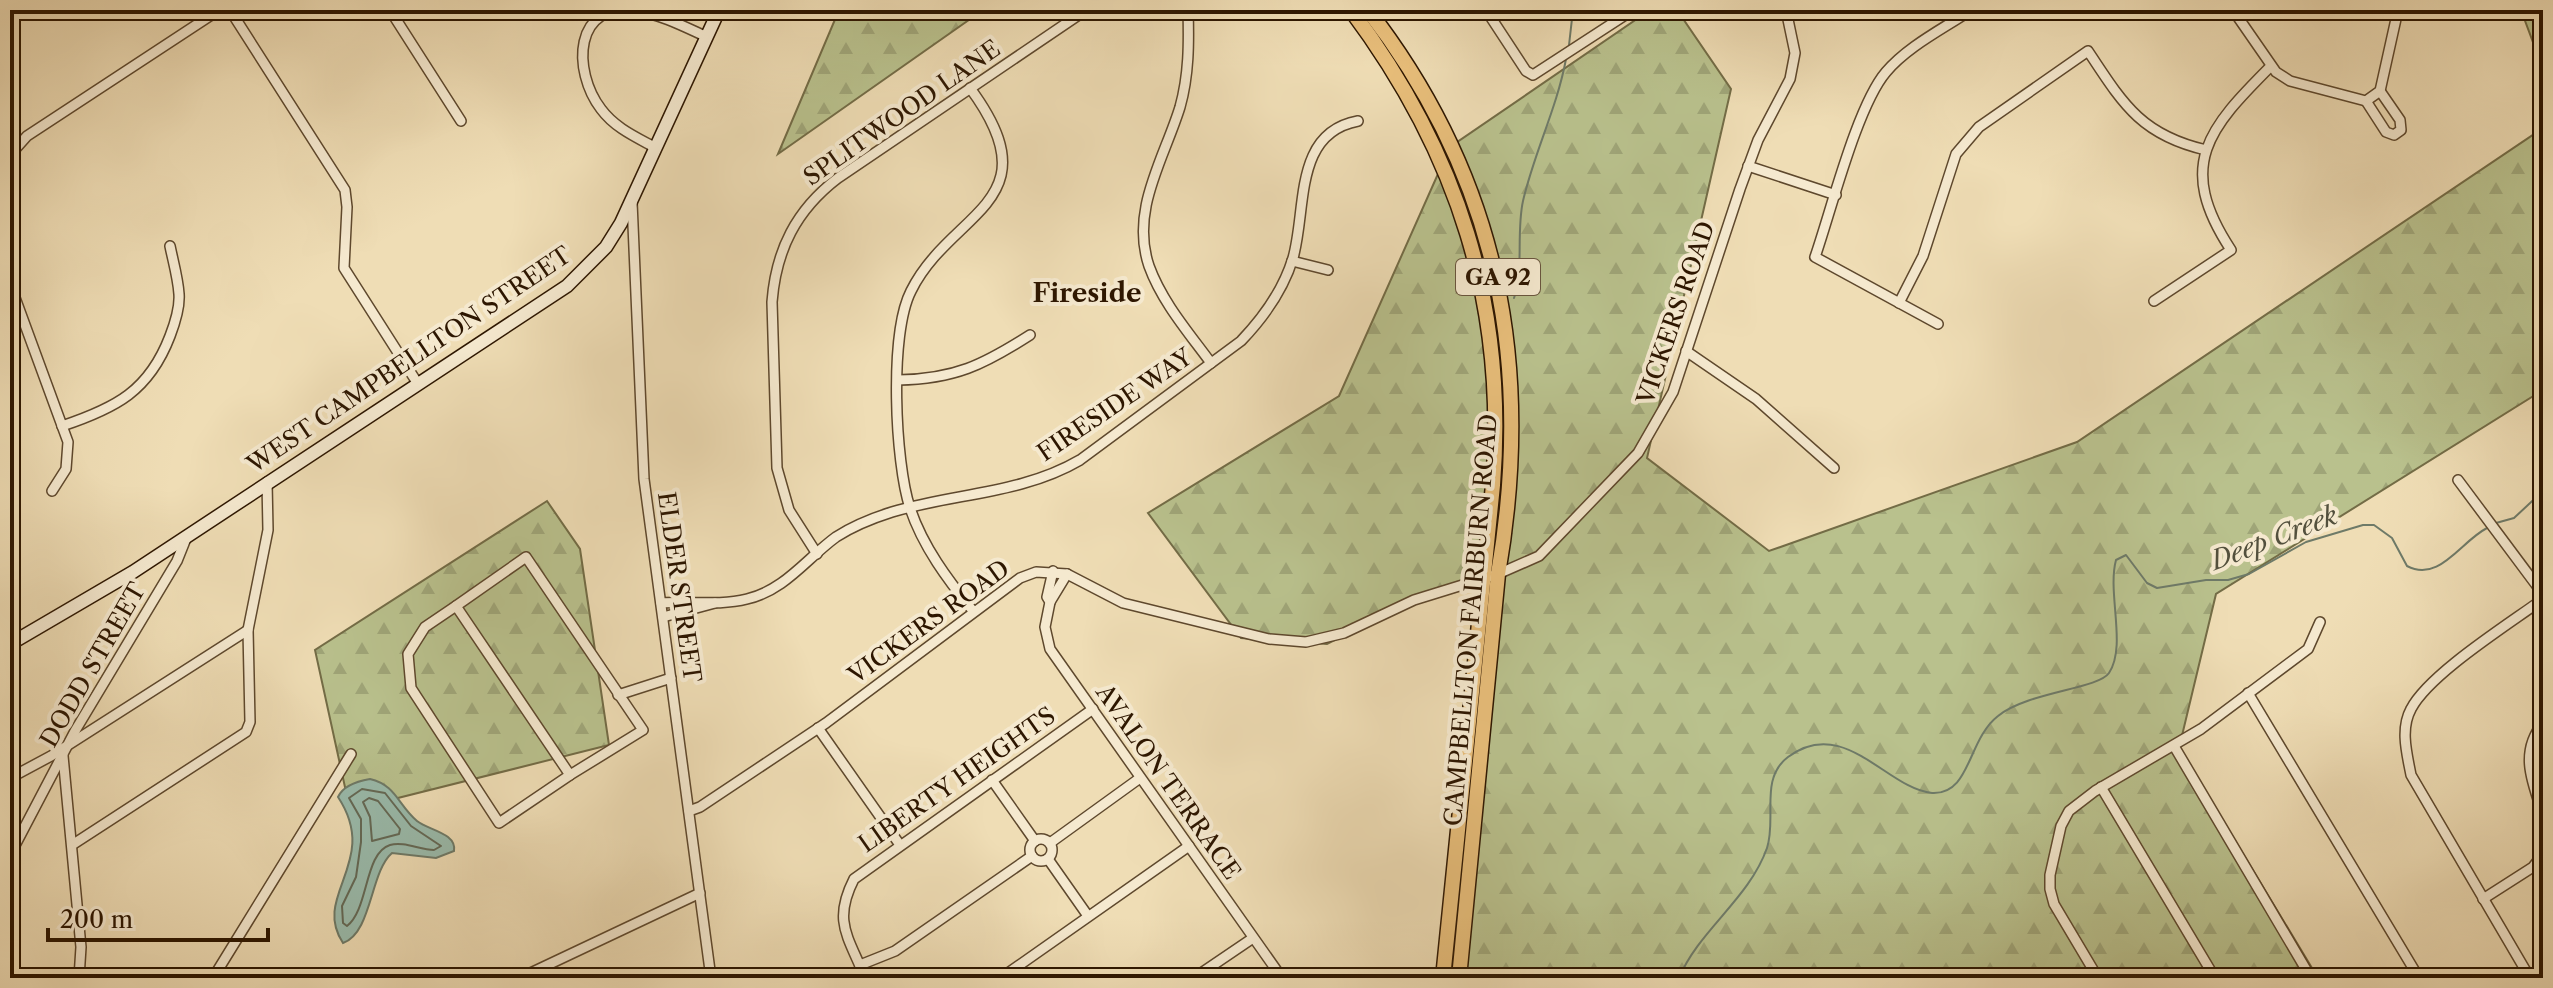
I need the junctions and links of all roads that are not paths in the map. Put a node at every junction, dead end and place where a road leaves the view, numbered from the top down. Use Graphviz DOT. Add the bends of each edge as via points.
graph roads {
  1 [pos="219,10"];
  2 [pos="230,10"];
  3 [pos="390,10"];
  4 [pos="590,10"];
  5 [pos="719,10"];
  6 [pos="1086,10"];
  7 [pos="1188,10"];
  8 [pos="1351,10"];
  9 [pos="1368,10"];
  10 [pos="1486,10"];
  11 [pos="1633,10"];
  12 [pos="1786,10"];
  13 [pos="1971,10"];
  14 [pos="2233,10"];
  15 [pos="2398,10"];
  16 [pos="598,19"];
  17 [pos="707,37"];
  18 [pos="2271,66"];
  19 [pos="970,88"];
  20 [pos="2380,91"];
  21 [pos="2366,101"];
  22 [pos="461,121"];
  23 [pos="1358,121"];
  24 [pos="656,148"];
  25 [pos="2206,150"];
  26 [pos="10,155"];
  27 [pos="1748,166"];
  28 [pos="1836,195"];
  29 [pos="632,200"];
  30 [pos="170,246"];
  31 [pos="1292,261"];
  32 [pos="1328,270"];
  33 [pos="10,284"];
  34 [pos="2154,301"];
  35 [pos="1899,303"];
  36 [pos="1938,324"];
  37 [pos="1030,335"];
  38 [pos="1686,351"];
  39 [pos="1211,363"];
  40 [pos="898,380"];
  41 [pos="418,384"];
  42 [pos="62,426"];
  43 [pos="1834,468"];
  44 [pos="2458,480"];
  45 [pos="267,482"];
  46 [pos="52,491"];
  47 [pos="910,508"];
  48 [pos="187,536"];
  49 [pos="817,554"];
  50 [pos="1053,571"];
  51 [pos="1067,574"];
  52 [pos="1498,574"];
  53 [pos="1482,577"];
  54 [pos="2543,596"];
  55 [pos="1050,602"];
  56 [pos="661,603"];
  57 [pos="715,603"];
  58 [pos="456,606"];
  59 [pos="973,611"];
  60 [pos="663,617"];
  61 [pos="2320,622"];
  62 [pos="248,630"];
  63 [pos="10,644"];
  64 [pos="671,678"];
  65 [pos="2248,693"];
  66 [pos="618,695"];
  67 [pos="1093,709"];
  68 [pos="2543,723"];
  69 [pos="818,728"];
  70 [pos="69,744"];
  71 [pos="2174,746"];
  72 [pos="351,754"];
  73 [pos="63,756"];
  74 [pos="570,775"];
  75 [pos="10,778"];
  76 [pos="1140,778"];
  77 [pos="992,780"];
  78 [pos="2101,787"];
  79 [pos="689,811"];
  80 [pos="2543,814"];
  81 [pos="1035,841"];
  82 [pos="1050,843"];
  83 [pos="72,845"];
  84 [pos="900,845"];
  85 [pos="1189,846"];
  86 [pos="2543,854"];
  87 [pos="10,855"];
  88 [pos="1032,856"];
  89 [pos="1048,859"];
  90 [pos="700,893"];
  91 [pos="2483,899"];
  92 [pos="1088,916"];
  93 [pos="1253,938"];
  94 [pos="860,965"];
  95 [pos="79,978"];
  96 [pos="213,978"];
  97 [pos="520,978"];
  98 [pos="711,978"];
  99 [pos="865,978"];
  100 [pos="1001,978"];
  101 [pos="1194,978"];
  102 [pos="1282,978"];
  103 [pos="1443,978"];
  104 [pos="1459,978"];
  105 [pos="2098,978"];
  106 [pos="2215,978"];
  107 [pos="2311,978"];
  108 [pos="2419,978"];
  109 [pos="2530,978"];
  1 -- 26 [label="street" via="27,136"];
  2 -- 41 [label="street" via="345,190 344,268"];
  3 -- 22 [label="street"];
  4 -- 16 [label="street"];
  5 -- 17 [label="main road, WEST CAMPBELLTON STREET"];
  6 -- 19 [label="street, SPLITWOOD LANE"];
  7 -- 39 [label="street" via="1186,82 1147,195 1143,235 1157,286"];
  8 -- 53 [label="main road, CAMPBELLTON FAIRBURN ROAD / GA 92" via="1425,124 1454,190 1477,265 1496,410"];
  9 -- 52 [label="main road, CAMPBELLTON FAIRBURN ROAD / GA 92" via="1441,125 1471,191 1495,265 1513,398 1507,519"];
  10 -- 11 [label="street" via="1533,75"];
  12 -- 27 [label="street, VICKERS ROAD" via="1794,63"];
  13 -- 28 [label="street" via="1885,73 1869,100"];
  14 -- 18 [label="street"];
  15 -- 20 [label="street"];
  16 -- 17 [label="street" via="612,12 637,11"];
  16 -- 24 [label="street" via="583,39 581,54 591,94 615,125"];
  17 -- 24 [label="main road, WEST CAMPBELLTON STREET"];
  18 -- 21 [label="street" via="2290,81"];
  18 -- 25 [label="street" via="2224,114"];
  19 -- 40 [label="street" via="997,132 999,178 984,210 929,265 911,291 899,329"];
  19 -- 49 [label="street, SPLITWOOD LANE" via="824,189 796,221 779,256 772,302 777,468 789,510"];
  20 -- 21 [label="street"];
  20 -- 21 [label="street" via="2400,120 2401,130 2394,135 2386,132"];
  23 -- 31 [label="street, FIRESIDE WAY" via="1331,129 1309,163"];
  24 -- 29 [label="main road, WEST CAMPBELLTON STREET"];
  25 -- 34 [label="street" via="2207,203 2231,250"];
  25 -- 35 [label="street" via="2160,135 2139,121 2088,51 1979,127 1956,154 1923,256"];
  27 -- 28 [label="street"];
  27 -- 38 [label="street, VICKERS ROAD"];
  28 -- 35 [label="street" via="1815,257"];
  29 -- 41 [label="main road, WEST CAMPBELLTON STREET" via="606,247 567,286"];
  29 -- 56 [label="street, ELDER STREET" via="640,438"];
  30 -- 42 [label="street" via="180,296 174,324 150,375 103,413"];
  31 -- 32 [label="street"];
  31 -- 39 [label="street, FIRESIDE WAY" via="1262,319"];
  33 -- 42 [label="street"];
  35 -- 36 [label="street"];
  37 -- 40 [label="street" via="965,372"];
  38 -- 43 [label="street" via="1756,399"];
  38 -- 52 [label="street, VICKERS ROAD" via="1673,392 1638,453 1539,556"];
  39 -- 47 [label="street, FIRESIDE WAY" via="1056,474"];
  40 -- 47 [label="street" via="902,466"];
  41 -- 45 [label="main road, WEST CAMPBELLTON STREET"];
  42 -- 46 [label="street" via="68,442 66,469"];
  44 -- 54 [label="street"];
  45 -- 48 [label="main road, WEST CAMPBELLTON STREET"];
  45 -- 62 [label="street" via="268,530"];
  47 -- 49 [label="street, FIRESIDE WAY" via="856,525"];
  47 -- 59 [label="street" via="934,557"];
  48 -- 63 [label="main road, WEST CAMPBELLTON STREET"];
  48 -- 70 [label="street, DODD STREET"];
  49 -- 57 [label="street, FIRESIDE WAY" via="773,589"];
  50 -- 51 [label="street, VICKERS ROAD"];
  50 -- 55 [label="street, AVALON TERRACE"];
  50 -- 59 [label="street, VICKERS ROAD" via="1020,578"];
  51 -- 53 [label="street, VICKERS ROAD" via="1123,603 1288,642 1335,636"];
  51 -- 55 [label="street, AVALON TERRACE"];
  52 -- 53 [label="street, VICKERS ROAD"];
  52 -- 104 [label="main road, CAMPBELLTON FAIRBURN ROAD / GA 92"];
  53 -- 103 [label="main road, CAMPBELLTON FAIRBURN ROAD / GA 92"];
  54 -- 91 [label="street" via="2428,686 2410,710 2405,743 2411,775"];
  55 -- 67 [label="street, AVALON TERRACE" via="1045,627 1050,649"];
  56 -- 57 [label="street, FIRESIDE WAY"];
  56 -- 60 [label="street, ELDER STREET"];
  57 -- 60 [label="street, FIRESIDE WAY"];
  58 -- 66 [label="street" via="526,557"];
  58 -- 74 [label="street"];
  58 -- 74 [label="street" via="425,627 408,654 411,688 499,823"];
  59 -- 69 [label="street, VICKERS ROAD"];
  60 -- 64 [label="street, ELDER STREET"];
  61 -- 65 [label="street" via="2308,649"];
  62 -- 70 [label="street"];
  62 -- 83 [label="street" via="246,732"];
  64 -- 66 [label="street"];
  64 -- 79 [label="street, ELDER STREET"];
  65 -- 71 [label="street"];
  65 -- 108 [label="street"];
  66 -- 74 [label="street" via="643,730"];
  67 -- 76 [label="street, AVALON TERRACE"];
  67 -- 77 [label="street, LIBERTY HEIGHTS"];
  68 -- 80 [label="street" via="2533,735 2527,762"];
  69 -- 79 [label="street, VICKERS ROAD"];
  69 -- 84 [label="street"];
  70 -- 73 [label="street, DODD STREET"];
  70 -- 75 [label="street"];
  71 -- 78 [label="street"];
  71 -- 107 [label="street"];
  72 -- 96 [label="street"];
  73 -- 83 [label="street"];
  73 -- 87 [label="street, DODD STREET"];
  76 -- 82 [label="street"];
  76 -- 85 [label="street, AVALON TERRACE"];
  77 -- 81 [label="street"];
  77 -- 84 [label="street, LIBERTY HEIGHTS"];
  78 -- 105 [label="street" via="2069,811 2050,875 2054,904"];
  78 -- 106 [label="street"];
  79 -- 90 [label="street, ELDER STREET"];
  81 -- 82 [label="street"];
  81 -- 88 [label="street"];
  82 -- 89 [label="street"];
  83 -- 95 [label="street"];
  84 -- 94 [label="street, LIBERTY HEIGHTS" via="854,879 843,902 844,929"];
  85 -- 92 [label="street"];
  85 -- 93 [label="street, AVALON TERRACE"];
  86 -- 91 [label="street" via="2533,867"];
  88 -- 89 [label="street"];
  88 -- 94 [label="street" via="895,951"];
  89 -- 92 [label="street"];
  90 -- 97 [label="street"];
  90 -- 98 [label="street, ELDER STREET"];
  91 -- 109 [label="street"];
  92 -- 100 [label="street"];
  93 -- 101 [label="street"];
  93 -- 102 [label="street, AVALON TERRACE"];
  94 -- 99 [label="street, LIBERTY HEIGHTS"];
}
